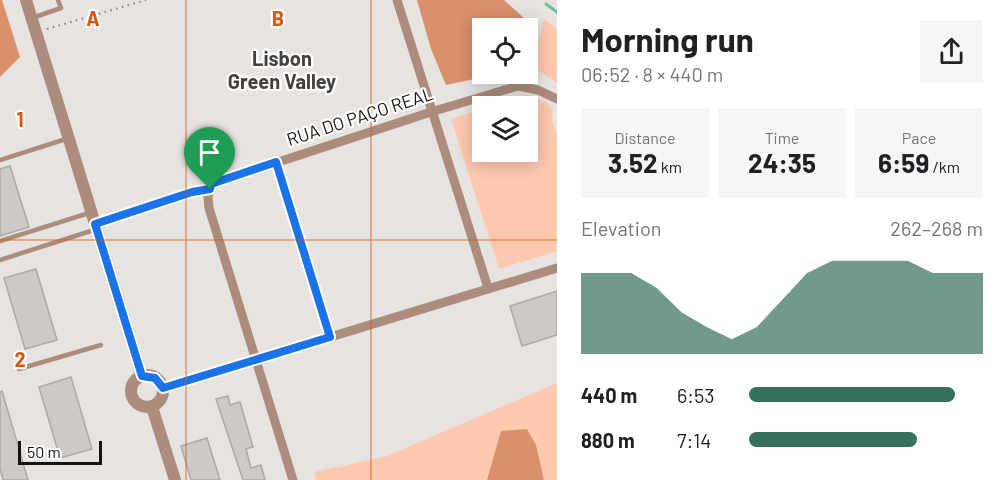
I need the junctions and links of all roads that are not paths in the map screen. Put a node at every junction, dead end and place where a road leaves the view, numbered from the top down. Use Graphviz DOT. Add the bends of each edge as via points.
graph roads {
  1 [pos="26,0"];
  2 [pos="58,0"];
  3 [pos="397,0"];
  4 [pos="32,18"];
  5 [pos="557,99"];
  6 [pos="431,112"];
  7 [pos="69,138"];
  8 [pos="0,160"];
  9 [pos="276,162"];
  10 [pos="95,222"];
  11 [pos="0,241"];
  12 [pos="0,260"];
  13 [pos="557,268"];
  14 [pos="488,288"];
  15 [pos="330,337"];
  16 [pos="100,345"];
  17 [pos="255,360"];
  18 [pos="19,369"];
  19 [pos="142,376"];
  20 [pos="163,388"];
  21 [pos="152,407"];
  22 [pos="175,480"];
  23 [pos="293,480"];
  1 -- 4 [label="street"];
  2 -- 4 [label="lane" via="61,8"];
  3 -- 6 [label="street"];
  4 -- 7 [label="street"];
  5 -- 6 [label="street, RUA DO PAÇO REAL" via="518,86"];
  6 -- 9 [label="street, RUA DO PAÇO REAL"];
  6 -- 14 [label="street"];
  7 -- 8 [label="lane"];
  7 -- 10 [label="street"];
  9 -- 15 [label="street"];
  9 -- 17 [label="street, RUA DO PAÇO REAL" via="222,179 211,184 210,189 209,208"];
  10 -- 11 [label="lane"];
  10 -- 12 [label="lane" via="11,260"];
  10 -- 19 [label="street"];
  13 -- 14 [label="street"];
  14 -- 15 [label="street"];
  15 -- 17 [label="street"];
  16 -- 18 [label="lane"];
  17 -- 20 [label="street"];
  17 -- 23 [label="street"];
  19 -- 20 [label="street" via="155,378"];
  19 -- 21 [label="street" via="133,384 131,396 140,406"];
  20 -- 21 [label="street" via="161,399"];
  21 -- 22 [label="street"];
}
